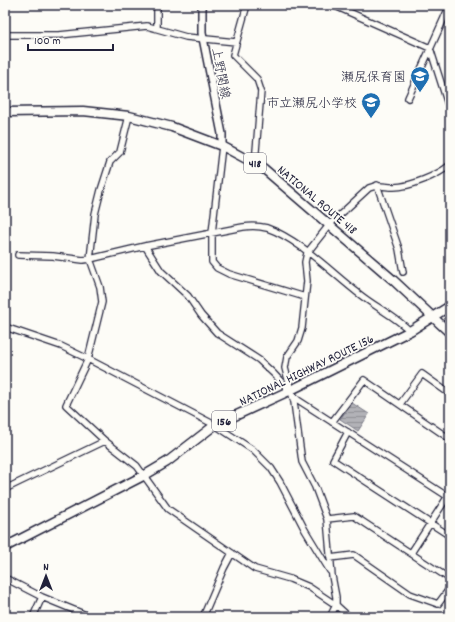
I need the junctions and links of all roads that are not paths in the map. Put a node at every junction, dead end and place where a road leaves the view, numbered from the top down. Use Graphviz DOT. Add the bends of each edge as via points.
graph roads {
  1 [pos="158,5"];
  2 [pos="202,5"];
  3 [pos="247,5"];
  4 [pos="333,5"];
  5 [pos="450,5"];
  6 [pos="157,28"];
  7 [pos="5,35"];
  8 [pos="203,38"];
  9 [pos="236,42"];
  10 [pos="430,48"];
  11 [pos="408,98"];
  12 [pos="450,110"];
  13 [pos="5,112"];
  14 [pos="129,116"];
  15 [pos="222,146"];
  16 [pos="255,163"];
  17 [pos="450,165"];
  18 [pos="377,185"];
  19 [pos="330,224"];
  20 [pos="212,233"];
  21 [pos="146,246"];
  22 [pos="307,253"];
  23 [pos="18,255"];
  24 [pos="90,259"];
  25 [pos="403,272"];
  26 [pos="305,298"];
  27 [pos="450,306"];
  28 [pos="431,317"];
  29 [pos="5,326"];
  30 [pos="410,331"];
  31 [pos="450,333"];
  32 [pos="88,359"];
  33 [pos="290,391"];
  34 [pos="450,394"];
  35 [pos="400,404"];
  36 [pos="332,422"];
  37 [pos="215,425"];
  38 [pos="348,432"];
  39 [pos="450,439"];
  40 [pos="105,441"];
  41 [pos="145,475"];
  42 [pos="5,489"];
  43 [pos="449,496"];
  44 [pos="327,519"];
  45 [pos="430,523"];
  46 [pos="450,536"];
  47 [pos="5,547"];
  48 [pos="232,553"];
  49 [pos="411,553"];
  50 [pos="330,558"];
  51 [pos="332,576"];
  52 [pos="5,578"];
  53 [pos="450,579"];
  54 [pos="450,588"];
  55 [pos="42,597"];
  56 [pos="336,605"];
  57 [pos="33,617"];
  58 [pos="91,617"];
  59 [pos="203,617"];
  60 [pos="330,617"];
  61 [pos="349,617"];
  1 -- 6 [label="street"];
  2 -- 8 [label="main road, 上野関線"];
  3 -- 9 [label="street"];
  4 -- 10 [label="street"];
  5 -- 10 [label="street"];
  6 -- 7 [label="street" via="132,26 59,35"];
  6 -- 8 [label="street"];
  8 -- 9 [label="street"];
  8 -- 15 [label="main road, 上野関線" via="222,134"];
  9 -- 16 [label="street" via="233,56 257,79 261,91"];
  10 -- 11 [label="street"];
  10 -- 12 [label="street"];
  13 -- 14 [label="highway, NATIONAL ROUTE 418 / 418" via="83,111"];
  14 -- 15 [label="highway, NATIONAL ROUTE 418 / 418" via="172,126"];
  14 -- 24 [label="street" via="120,152 110,162 101,190 95,214"];
  15 -- 16 [label="highway, NATIONAL ROUTE 418 / 418"];
  15 -- 20 [label="street"];
  16 -- 19 [label="highway, NATIONAL ROUTE 418 / 418"];
  17 -- 18 [label="street" via="416,183 395,187"];
  18 -- 19 [label="street" via="369,188"];
  18 -- 25 [label="street" via="399,249"];
  19 -- 22 [label="street"];
  19 -- 28 [label="highway, NATIONAL ROUTE 418 / 418"];
  20 -- 21 [label="street"];
  20 -- 22 [label="street" via="256,226 267,228 282,234"];
  20 -- 26 [label="street" via="211,257 217,268"];
  21 -- 24 [label="street"];
  21 -- 33 [label="street" via="162,271 188,296 217,333 259,360"];
  22 -- 26 [label="street"];
  22 -- 30 [label="street"];
  23 -- 24 [label="street"];
  24 -- 32 [label="street" via="100,287 102,302"];
  26 -- 33 [label="street" via="302,328 298,341 287,357 285,368"];
  27 -- 28 [label="highway, NATIONAL HIGHWAY ROUTE 156 / 156"];
  28 -- 30 [label="highway, NATIONAL HIGHWAY ROUTE 156 / 156"];
  28 -- 31 [label="highway, NATIONAL ROUTE 418 / 418"];
  29 -- 32 [label="street" via="61,346"];
  30 -- 33 [label="highway, NATIONAL HIGHWAY ROUTE 156 / 156"];
  32 -- 37 [label="street"];
  32 -- 40 [label="street" via="66,405"];
  33 -- 36 [label="street" via="298,400"];
  33 -- 37 [label="highway, NATIONAL HIGHWAY ROUTE 156 / 156"];
  33 -- 44 [label="street" via="294,402 302,462"];
  34 -- 35 [label="street" via="422,374"];
  35 -- 36 [label="street" via="364,380"];
  35 -- 39 [label="street"];
  36 -- 38 [label="street"];
  37 -- 41 [label="highway, NATIONAL HIGHWAY ROUTE 156 / 156" via="167,462"];
  37 -- 51 [label="street" via="253,450 271,468"];
  38 -- 43 [label="street"];
  38 -- 45 [label="street" via="333,460"];
  40 -- 41 [label="street"];
  40 -- 42 [label="street"];
  41 -- 47 [label="highway, NATIONAL HIGHWAY ROUTE 156 / 156"];
  41 -- 48 [label="street" via="168,509"];
  43 -- 45 [label="street"];
  44 -- 49 [label="street" via="354,516"];
  44 -- 50 [label="street"];
  45 -- 46 [label="street"];
  45 -- 49 [label="street"];
  48 -- 56 [label="street" via="255,569 309,587"];
  48 -- 59 [label="street"];
  49 -- 53 [label="street"];
  50 -- 51 [label="street"];
  50 -- 54 [label="street" via="354,555 410,594 438,604"];
  51 -- 56 [label="street"];
  52 -- 55 [label="street"];
  55 -- 57 [label="street"];
  55 -- 58 [label="street"];
  56 -- 60 [label="street"];
  56 -- 61 [label="street"];
}
